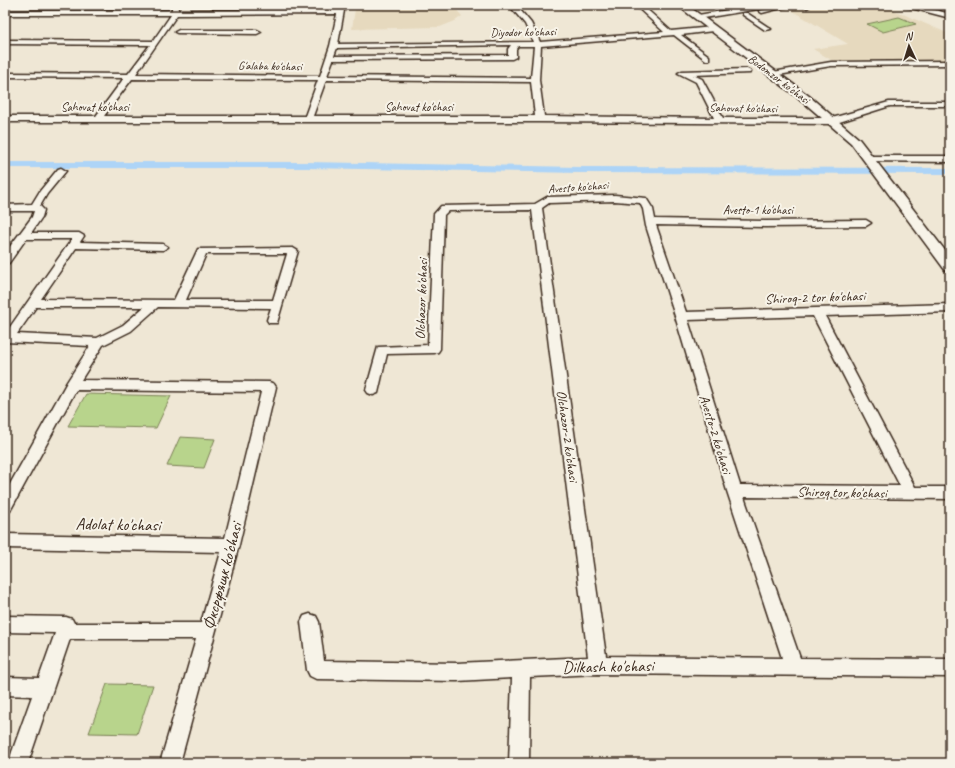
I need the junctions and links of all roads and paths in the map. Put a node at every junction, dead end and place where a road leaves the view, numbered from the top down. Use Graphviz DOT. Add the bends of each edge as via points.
graph roads {
  1 [pos="79,5"];
  2 [pos="175,5"];
  3 [pos="512,5"];
  4 [pos="638,5"];
  5 [pos="681,5"];
  6 [pos="770,5"];
  7 [pos="790,5"];
  8 [pos="903,5"];
  9 [pos="341,8"];
  10 [pos="5,13"];
  11 [pos="72,13"];
  12 [pos="175,13"];
  13 [pos="724,13"];
  14 [pos="745,14"];
  15 [pos="950,16"];
  16 [pos="698,17"];
  17 [pos="713,29"];
  18 [pos="768,29"];
  19 [pos="179,32"];
  20 [pos="257,32"];
  21 [pos="673,33"];
  22 [pos="5,42"];
  23 [pos="155,43"];
  24 [pos="516,43"];
  25 [pos="420,44"];
  26 [pos="538,44"];
  27 [pos="334,46"];
  28 [pos="419,57"];
  29 [pos="329,58"];
  30 [pos="706,58"];
  31 [pos="950,63"];
  32 [pos="476,66"];
  33 [pos="333,67"];
  34 [pos="746,71"];
  35 [pos="773,74"];
  36 [pos="5,75"];
  37 [pos="129,76"];
  38 [pos="322,78"];
  39 [pos="535,80"];
  40 [pos="950,104"];
  41 [pos="5,119"];
  42 [pos="98,119"];
  43 [pos="308,119"];
  44 [pos="540,119"];
  45 [pos="720,120"];
  46 [pos="833,122"];
  47 [pos="950,159"];
  48 [pos="872,162"];
  49 [pos="61,171"];
  50 [pos="643,200"];
  51 [pos="35,207"];
  52 [pos="537,207"];
  53 [pos="5,208"];
  54 [pos="445,208"];
  55 [pos="650,222"];
  56 [pos="866,223"];
  57 [pos="23,236"];
  58 [pos="76,241"];
  59 [pos="163,247"];
  60 [pos="5,261"];
  61 [pos="950,267"];
  62 [pos="33,303"];
  63 [pos="155,304"];
  64 [pos="178,304"];
  65 [pos="278,304"];
  66 [pos="950,308"];
  67 [pos="817,312"];
  68 [pos="681,316"];
  69 [pos="273,320"];
  70 [pos="7,338"];
  71 [pos="99,342"];
  72 [pos="72,386"];
  73 [pos="373,390"];
  74 [pos="734,491"];
  75 [pos="911,493"];
  76 [pos="950,493"];
  77 [pos="5,507"];
  78 [pos="5,541"];
  79 [pos="231,545"];
  80 [pos="310,622"];
  81 [pos="5,624"];
  82 [pos="65,628"];
  83 [pos="207,631"];
  84 [pos="598,665"];
  85 [pos="794,667"];
  86 [pos="521,668"];
  87 [pos="950,668"];
  88 [pos="5,686"];
  89 [pos="45,687"];
  90 [pos="18,763"];
  91 [pos="170,763"];
  92 [pos="519,763"];
  1 -- 11 [label="street"];
  2 -- 12 [label="street"];
  3 -- 26 [label="street" via="528,24"];
  4 -- 21 [label="street"];
  5 -- 16 [label="street, Bodomzor ko'chasi"];
  6 -- 13 [label="street"];
  7 -- 14 [label="street"];
  8 -- 15 [label="street"];
  9 -- 12 [label="street"];
  9 -- 27 [label="street"];
  10 -- 11 [label="street"];
  11 -- 12 [label="street"];
  12 -- 23 [label="street"];
  13 -- 14 [label="street"];
  13 -- 16 [label="street"];
  14 -- 18 [label="street"];
  16 -- 17 [label="street, Bodomzor ko'chasi"];
  17 -- 21 [label="street, Diyodor ko'chasi"];
  17 -- 35 [label="street, Bodomzor ko'chasi"];
  19 -- 20 [label="street"];
  21 -- 26 [label="street, Diyodor ko'chasi"];
  21 -- 30 [label="street"];
  22 -- 23 [label="street"];
  23 -- 37 [label="street"];
  24 -- 25 [label="street, Diyodor ko'chasi"];
  24 -- 26 [label="street, Diyodor ko'chasi"];
  24 -- 28 [label="street" via="512,49 512,57"];
  25 -- 27 [label="street, Diyodor ko'chasi"];
  25 -- 28 [label="street"];
  26 -- 39 [label="street"];
  27 -- 29 [label="street"];
  28 -- 29 [label="street"];
  29 -- 33 [label="street"];
  31 -- 35 [label="street" via="831,64"];
  32 -- 33 [label="street"];
  33 -- 38 [label="street"];
  34 -- 45 [label="street" via="682,73 699,81"];
  35 -- 46 [label="street, Bodomzor ko'chasi"];
  36 -- 37 [label="street, G'alaba ko'chasi"];
  37 -- 38 [label="street, G'alaba ko'chasi"];
  37 -- 42 [label="street"];
  38 -- 39 [label="street, G'alaba ko'chasi"];
  38 -- 43 [label="street"];
  39 -- 44 [label="street"];
  40 -- 46 [label="street, Sahovat ko'chasi" via="889,104"];
  41 -- 42 [label="street, Sahovat ko'chasi"];
  42 -- 43 [label="street, Sahovat ko'chasi"];
  43 -- 44 [label="street, Sahovat ko'chasi"];
  44 -- 45 [label="street, Sahovat ko'chasi"];
  45 -- 46 [label="street, Sahovat ko'chasi"];
  46 -- 48 [label="street, Bodomzor ko'chasi"];
  47 -- 48 [label="street"];
  48 -- 61 [label="street, Bodomzor ko'chasi"];
  49 -- 51 [label="street"];
  50 -- 52 [label="street, Avesto ko'chasi" via="546,200"];
  50 -- 55 [label="street, Avesto-2 ko'chasi" via="648,209"];
  51 -- 53 [label="street"];
  51 -- 57 [label="street" via="39,210 37,217"];
  52 -- 54 [label="street, Avesto ko'chasi"];
  52 -- 84 [label="street, Olchazor-2 ko'chasi"];
  54 -- 73 [label="street, Olchazor ko'chasi" via="439,214 434,349 382,350"];
  55 -- 56 [label="street, Avesto-1 ko'chasi"];
  55 -- 68 [label="street, Avesto-2 ko'chasi"];
  57 -- 58 [label="street"];
  57 -- 60 [label="street"];
  58 -- 59 [label="street"];
  58 -- 62 [label="street"];
  62 -- 63 [label="street"];
  62 -- 70 [label="street"];
  63 -- 64 [label="street"];
  63 -- 71 [label="street" via="127,328"];
  64 -- 65 [label="street"];
  64 -- 65 [label="street" via="202,251 293,251"];
  65 -- 69 [label="street"];
  66 -- 67 [label="street, Shiroq-2 tor ko'chasi"];
  67 -- 68 [label="street, Shiroq-2 tor ko'chasi"];
  67 -- 75 [label="street"];
  68 -- 74 [label="street, Avesto-2 ko'chasi"];
  70 -- 71 [label="street"];
  71 -- 72 [label="street"];
  72 -- 77 [label="street"];
  72 -- 79 [label="street, Фксрфящк ko'chasi" via="269,387"];
  74 -- 75 [label="street, Shiroq tor ko'chasi"];
  74 -- 85 [label="street, Avesto-2 ko'chasi"];
  75 -- 76 [label="street, Shiroq tor ko'chasi"];
  78 -- 79 [label="street, Adolat ko'chasi"];
  79 -- 83 [label="street, Фксрфящк ko'chasi"];
  80 -- 86 [label="street, Dilkash ko'chasi" via="316,670 456,672"];
  81 -- 82 [label="street"];
  82 -- 83 [label="street"];
  82 -- 89 [label="street"];
  83 -- 91 [label="street, Фксрфящк ko'chasi"];
  84 -- 85 [label="street, Dilkash ko'chasi"];
  84 -- 86 [label="street, Dilkash ko'chasi"];
  85 -- 87 [label="street, Dilkash ko'chasi"];
  86 -- 92 [label="street"];
  88 -- 89 [label="street"];
  89 -- 90 [label="street"];
}
